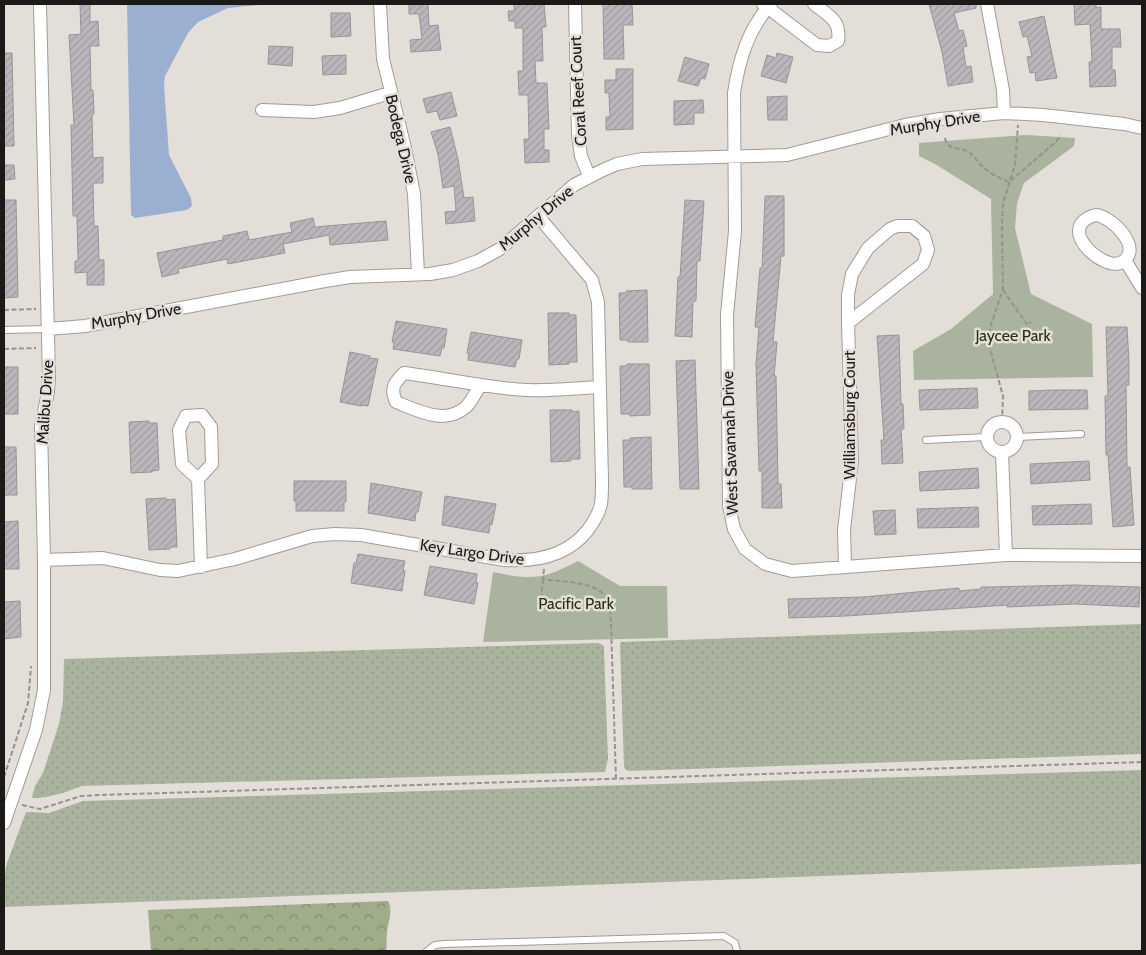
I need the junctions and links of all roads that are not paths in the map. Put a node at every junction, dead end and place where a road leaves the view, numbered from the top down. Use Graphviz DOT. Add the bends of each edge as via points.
graph roads {
  1 [pos="40,4"];
  2 [pos="380,4"];
  3 [pos="575,4"];
  4 [pos="814,4"];
  5 [pos="988,4"];
  6 [pos="768,5"];
  7 [pos="390,93"];
  8 [pos="262,110"];
  9 [pos="1004,113"];
  10 [pos="1142,128"];
  11 [pos="733,156"];
  12 [pos="589,176"];
  13 [pos="538,216"];
  14 [pos="1124,260"];
  15 [pos="418,274"];
  16 [pos="1142,288"];
  17 [pos="848,323"];
  18 [pos="48,329"];
  19 [pos="4,330"];
  20 [pos="480,386"];
  21 [pos="600,388"];
  22 [pos="1081,434"];
  23 [pos="986,437"];
  24 [pos="1018,437"];
  25 [pos="926,440"];
  26 [pos="1002,453"];
  27 [pos="198,479"];
  28 [pos="1006,555"];
  29 [pos="1142,556"];
  30 [pos="44,560"];
  31 [pos="845,566"];
  32 [pos="201,567"];
  33 [pos="4,823"];
  34 [pos="427,951"];
  35 [pos="737,951"];
  1 -- 18 [label="street, Malibu Drive"];
  2 -- 7 [label="street, Bodega Drive" via="383,59"];
  3 -- 12 [label="street, Coral Reef Court" via="578,135 581,156"];
  4 -- 6 [label="street" via="836,22 838,42 829,46 816,45"];
  5 -- 9 [label="street"];
  6 -- 11 [label="street, West Savannah Drive" via="751,33 737,72"];
  7 -- 8 [label="street" via="340,108"];
  7 -- 15 [label="street, Bodega Drive" via="414,194"];
  9 -- 10 [label="street, Murphy Drive"];
  9 -- 11 [label="street, Murphy Drive" via="905,125 787,155"];
  11 -- 12 [label="street, Murphy Drive" via="642,159 617,164"];
  11 -- 31 [label="street, West Savannah Drive" via="735,230 727,315 729,506 734,529 745,549 765,564 792,571"];
  12 -- 13 [label="street, Murphy Drive"];
  13 -- 15 [label="street, Murphy Drive" via="510,242 478,261 453,270"];
  13 -- 21 [label="street, Key Largo Drive" via="592,280 598,302"];
  14 -- 16 [label="street"];
  15 -- 18 [label="street, Murphy Drive" via="350,277 85,326"];
  17 -- 17 [label="street, Williamsburg Court" via="852,274 868,248 897,226 919,230 928,250 922,264"];
  17 -- 31 [label="street, Williamsburg Court" via="852,461 844,530"];
  18 -- 19 [label="lane"];
  18 -- 30 [label="street, Malibu Drive" via="48,392 41,427"];
  20 -- 20 [label="street" via="404,373 395,381 393,394 396,402 430,415 448,416 466,406"];
  20 -- 21 [label="street" via="528,390"];
  21 -- 32 [label="street, Key Largo Drive" via="601,504 594,523 580,540 563,552 524,561 504,560 361,535 335,534 312,536"];
  22 -- 24 [label="lane"];
  23 -- 24 [label="street" via="991,426 1002,422 1013,426"];
  23 -- 25 [label="lane"];
  23 -- 26 [label="street" via="991,448"];
  24 -- 26 [label="street" via="1013,448"];
  26 -- 28 [label="street"];
  27 -- 27 [label="street" via="212,464 211,426 202,415 186,416 179,430 182,464"];
  27 -- 32 [label="street"];
  28 -- 29 [label="street, West Savannah Drive"];
  28 -- 31 [label="street, West Savannah Drive"];
  30 -- 32 [label="street, Key Largo Drive" via="103,558 178,571"];
  30 -- 33 [label="street, Malibu Drive" via="44,690 36,730"];
  34 -- 35 [label="lane" via="435,945 444,944 724,936 735,943"];
}
